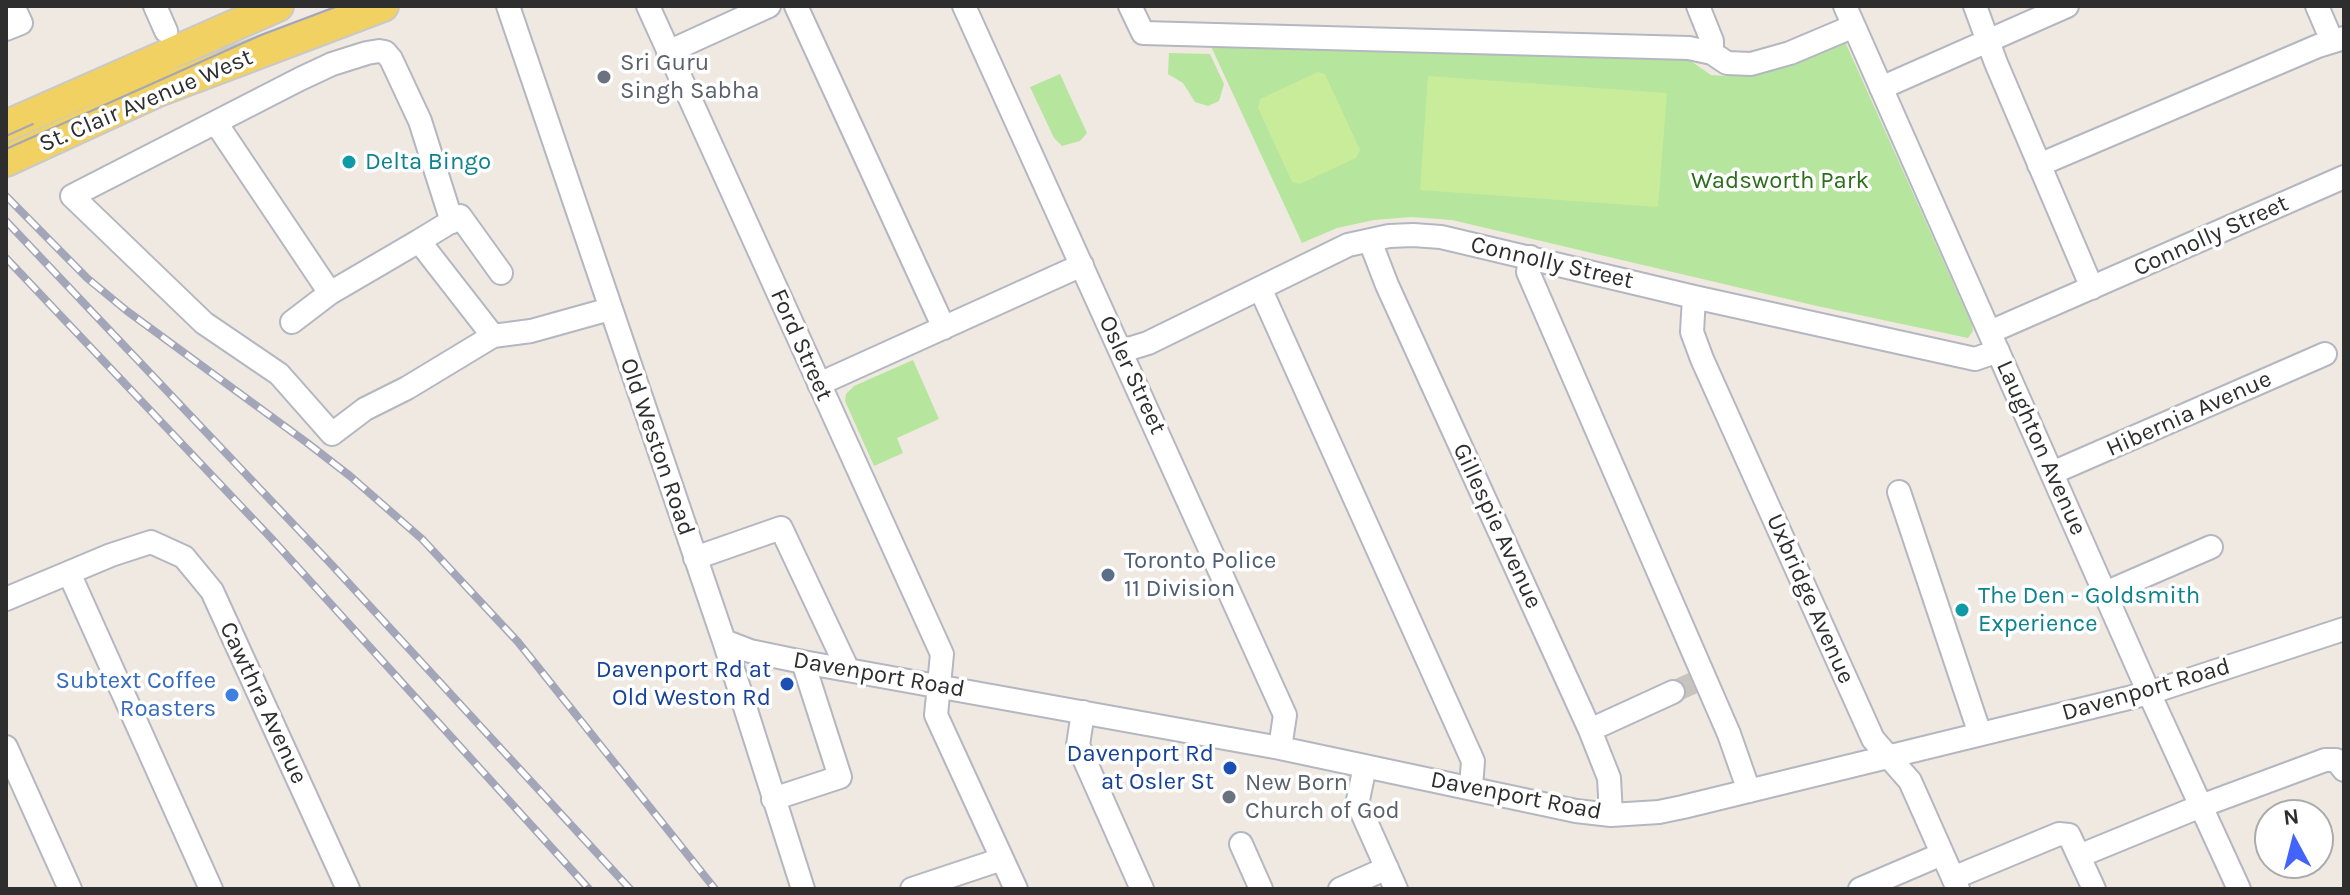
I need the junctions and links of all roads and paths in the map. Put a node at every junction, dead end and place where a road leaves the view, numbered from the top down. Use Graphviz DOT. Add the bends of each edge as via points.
graph roads {
  1 [pos="13,6"];
  2 [pos="155,6"];
  3 [pos="278,6"];
  4 [pos="383,6"];
  5 [pos="508,6"];
  6 [pos="648,6"];
  7 [pos="769,6"];
  8 [pos="796,6"];
  9 [pos="964,6"];
  10 [pos="1130,6"];
  11 [pos="1698,6"];
  12 [pos="1975,6"];
  13 [pos="2067,6"];
  14 [pos="2317,6"];
  15 [pos="1849,16"];
  16 [pos="6,29"];
  17 [pos="166,31"];
  18 [pos="2338,40"];
  19 [pos="1988,41"];
  20 [pos="286,43"];
  21 [pos="668,52"];
  22 [pos="1712,53"];
  23 [pos="300,79"];
  24 [pos="1881,88"];
  25 [pos="216,123"];
  26 [pos="6,126"];
  27 [pos="6,161"];
  28 [pos="2039,165"];
  29 [pos="2344,177"];
  30 [pos="452,222"];
  31 [pos="419,241"];
  32 [pos="1370,241"];
  33 [pos="1530,257"];
  34 [pos="1082,265"];
  35 [pos="501,273"];
  36 [pos="1260,288"];
  37 [pos="2092,288"];
  38 [pos="330,293"];
  39 [pos="1694,297"];
  40 [pos="610,309"];
  41 [pos="292,322"];
  42 [pos="944,328"];
  43 [pos="493,336"];
  44 [pos="1994,342"];
  45 [pos="1122,351"];
  46 [pos="2325,354"];
  47 [pos="819,384"];
  48 [pos="2052,473"];
  49 [pos="1899,492"];
  50 [pos="2211,547"];
  51 [pos="695,558"];
  52 [pos="69,573"];
  53 [pos="2105,593"];
  54 [pos="6,599"];
  55 [pos="2344,629"];
  56 [pos="724,641"];
  57 [pos="803,662"];
  58 [pos="848,670"];
  59 [pos="937,686"];
  60 [pos="1673,692"];
  61 [pos="2149,693"];
  62 [pos="1083,712"];
  63 [pos="1590,730"];
  64 [pos="1980,734"];
  65 [pos="6,747"];
  66 [pos="1280,748"];
  67 [pos="1887,757"];
  68 [pos="1365,766"];
  69 [pos="2344,770"];
  70 [pos="1471,787"];
  71 [pos="1749,791"];
  72 [pos="773,799"];
  73 [pos="2201,806"];
  74 [pos="1611,815"];
  75 [pos="1241,844"];
  76 [pos="1942,854"];
  77 [pos="2079,856"];
  78 [pos="1002,859"];
  79 [pos="1391,879"];
  80 [pos="1956,884"];
  81 [pos="70,889"];
  82 [pos="211,889"];
  83 [pos="348,889"];
  84 [pos="803,889"];
  85 [pos="912,889"];
  86 [pos="1016,889"];
  87 [pos="1142,889"];
  88 [pos="1261,889"];
  89 [pos="1340,889"];
  90 [pos="1860,889"];
  91 [pos="2094,889"];
  92 [pos="2239,889"];
  1 -- 16 [label="street" via="21,23"];
  2 -- 17 [label="street"];
  3 -- 26 [label="main road, St. Clair Avenue West"];
  4 -- 20 [label="main road, St. Clair Avenue West"];
  5 -- 40 [label="street, Old Weston Road"];
  6 -- 21 [label="street, Ford Street"];
  7 -- 21 [label="street"];
  8 -- 42 [label="street"];
  9 -- 34 [label="street, Osler Street"];
  10 -- 22 [label="street" via="1143,33 1689,48"];
  11 -- 22 [label="street"];
  12 -- 19 [label="street"];
  13 -- 19 [label="street"];
  14 -- 18 [label="street"];
  15 -- 22 [label="street" via="1790,53 1751,64 1727,63"];
  15 -- 24 [label="street, Laughton Avenue"];
  18 -- 28 [label="street"];
  19 -- 24 [label="street"];
  19 -- 28 [label="street"];
  20 -- 23 [label="street"];
  20 -- 27 [label="main road, St. Clair Avenue West" via="158,91"];
  21 -- 47 [label="street, Ford Street"];
  23 -- 25 [label="street"];
  23 -- 30 [label="street" via="332,64 385,52 420,121"];
  24 -- 44 [label="street, Laughton Avenue"];
  25 -- 38 [label="street"];
  25 -- 43 [label="street" via="72,196 204,323 279,374 332,434 365,409"];
  28 -- 37 [label="street"];
  29 -- 37 [label="street, Connolly Street"];
  30 -- 31 [label="street"];
  30 -- 35 [label="street" via="460,216"];
  31 -- 38 [label="street"];
  31 -- 43 [label="street"];
  32 -- 33 [label="street, Connolly Street" via="1441,237"];
  32 -- 36 [label="street, Connolly Street" via="1348,245"];
  32 -- 63 [label="street, Gillespie Avenue"];
  33 -- 39 [label="street, Connolly Street"];
  33 -- 71 [label="street" via="1528,272"];
  34 -- 42 [label="street"];
  34 -- 45 [label="street, Osler Street"];
  36 -- 45 [label="street, Connolly Street"];
  36 -- 70 [label="street" via="1473,761"];
  37 -- 44 [label="street, Connolly Street"];
  38 -- 41 [label="street"];
  39 -- 44 [label="street, Connolly Street" via="1975,359"];
  39 -- 67 [label="street, Uxbridge Avenue" via="1692,332 1702,359 1873,739"];
  40 -- 43 [label="street"];
  40 -- 51 [label="street, Old Weston Road"];
  42 -- 47 [label="street"];
  44 -- 48 [label="street, Laughton Avenue"];
  45 -- 66 [label="street, Osler Street" via="1285,715"];
  46 -- 48 [label="street, Hibernia Avenue"];
  47 -- 59 [label="street, Ford Street" via="942,654"];
  48 -- 53 [label="street, Laughton Avenue"];
  49 -- 64 [label="street"];
  50 -- 53 [label="street"];
  51 -- 56 [label="street, Old Weston Road"];
  51 -- 58 [label="street" via="781,528"];
  52 -- 54 [label="street"];
  52 -- 82 [label="street"];
  52 -- 83 [label="street, Cawthra Avenue" via="151,542 184,557 212,591"];
  53 -- 61 [label="street, Laughton Avenue"];
  55 -- 61 [label="street, Davenport Road"];
  56 -- 57 [label="street, Davenport Road"];
  56 -- 72 [label="street, Old Weston Road"];
  57 -- 58 [label="street, Davenport Road"];
  57 -- 72 [label="street" via="840,777"];
  58 -- 59 [label="street, Davenport Road"];
  59 -- 62 [label="street, Davenport Road"];
  59 -- 78 [label="street, Ford Street" via="936,715"];
  60 -- 63 [label="street"];
  61 -- 64 [label="street, Davenport Road"];
  61 -- 73 [label="street, Laughton Avenue"];
  62 -- 66 [label="street, Davenport Road"];
  62 -- 87 [label="street" via="1078,745"];
  63 -- 74 [label="street, Gillespie Avenue" via="1609,778"];
  64 -- 67 [label="street, Davenport Road"];
  65 -- 81 [label="street"];
  66 -- 68 [label="street, Davenport Road"];
  67 -- 71 [label="street, Davenport Road"];
  67 -- 76 [label="street, Uxbridge Avenue" via="1910,781"];
  68 -- 70 [label="street, Davenport Road"];
  68 -- 79 [label="street" via="1358,800"];
  69 -- 73 [label="street" via="2336,760 2325,760"];
  70 -- 74 [label="street, Davenport Road"];
  71 -- 74 [label="street, Davenport Road" via="1659,812"];
  72 -- 84 [label="street, Old Weston Road"];
  73 -- 77 [label="street"];
  73 -- 92 [label="street, Laughton Avenue"];
  75 -- 88 [label="street"];
  76 -- 80 [label="street, Uxbridge Avenue"];
  76 -- 90 [label="street"];
  77 -- 80 [label="street" via="2069,835 2059,834"];
  77 -- 91 [label="street"];
  78 -- 85 [label="street"];
  78 -- 86 [label="street, Ford Street"];
  79 -- 89 [label="street"];
}
